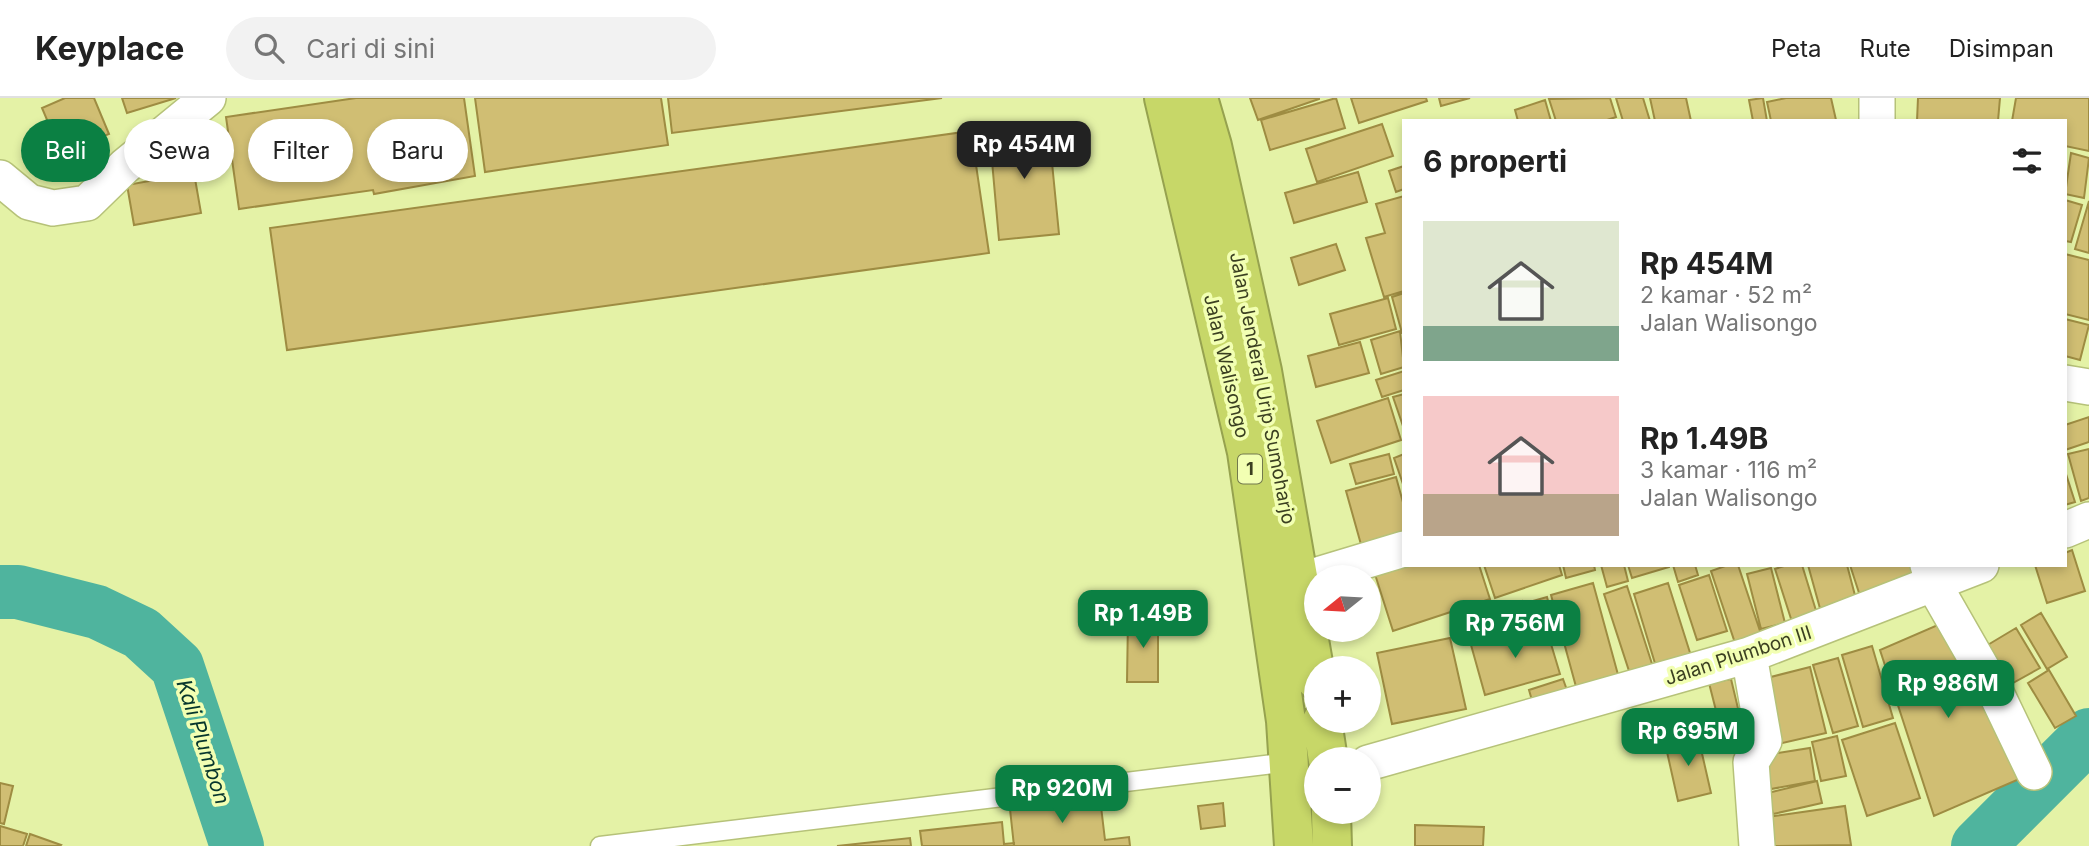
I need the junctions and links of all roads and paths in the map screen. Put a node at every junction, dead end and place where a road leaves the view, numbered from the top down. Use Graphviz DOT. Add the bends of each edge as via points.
graph roads {
  1 [pos="208,98"];
  2 [pos="1164,98"];
  3 [pos="1198,98"];
  4 [pos="1877,98"];
  5 [pos="1877,119"];
  6 [pos="0,178"];
  7 [pos="1245,372"];
  8 [pos="2067,383"];
  9 [pos="2089,387"];
  10 [pos="2089,520"];
  11 [pos="2067,529"];
  12 [pos="1402,550"];
  13 [pos="1971,567"];
  14 [pos="1931,575"];
  15 [pos="1301,580"];
  16 [pos="1749,655"];
  17 [pos="1312,656"];
  18 [pos="1381,759"];
  19 [pos="1290,762"];
  20 [pos="2034,772"];
  21 [pos="1331,824"];
  22 [pos="600,846"];
  23 [pos="1294,846"];
  24 [pos="1332,846"];
  25 [pos="1757,846"];
  1 -- 6 [label="street" via="87,203 53,208 29,202"];
  2 -- 7 [label="highway, Jalan Walisongo / 1"];
  3 -- 7 [label="highway, Jalan Jenderal Urip Sumoharjo / 1" via="1212,146"];
  4 -- 5 [label="street"];
  7 -- 15 [label="highway, Jalan Jenderal Urip Sumoharjo / 1"];
  7 -- 19 [label="highway, Jalan Walisongo / 1" via="1247,452"];
  8 -- 9 [label="street"];
  10 -- 11 [label="street"];
  12 -- 15 [label="street"];
  13 -- 14 [label="street, Jalan Plumbon III"];
  14 -- 16 [label="street, Jalan Plumbon III"];
  14 -- 20 [label="street"];
  15 -- 17 [label="highway, Jalan Jenderal Urip Sumoharjo / 1"];
  16 -- 18 [label="street, Jalan Plumbon III"];
  16 -- 25 [label="street" via="1764,741 1751,762"];
  19 -- 22 [label="lane"];
  19 -- 23 [label="highway, Jalan Walisongo / 1"];
  21 -- 24 [label="highway"];
}
